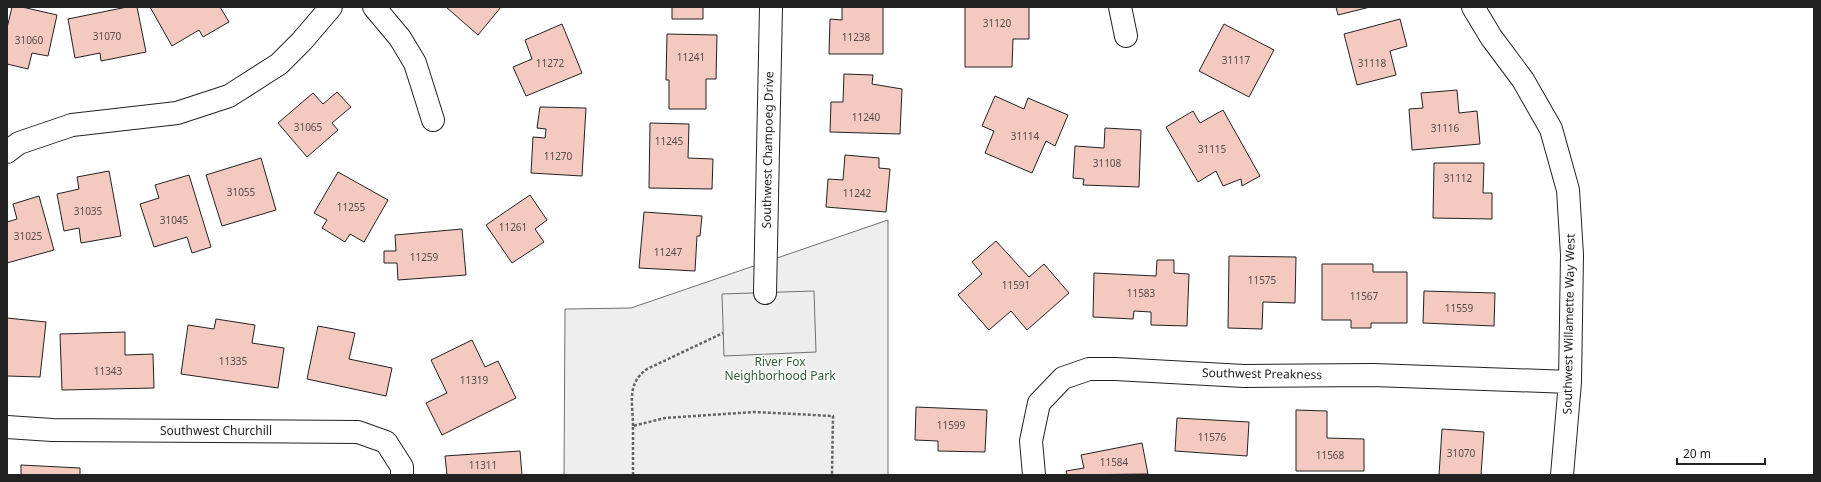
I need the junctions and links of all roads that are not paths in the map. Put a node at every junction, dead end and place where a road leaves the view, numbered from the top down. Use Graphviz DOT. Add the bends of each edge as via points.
graph roads {
  1 [pos="331,7"];
  2 [pos="374,7"];
  3 [pos="771,7"];
  4 [pos="1120,7"];
  5 [pos="1473,7"];
  6 [pos="1126,36"];
  7 [pos="434,120"];
  8 [pos="7,152"];
  9 [pos="765,292"];
  10 [pos="1570,382"];
  11 [pos="7,427"];
  12 [pos="402,475"];
  13 [pos="1034,475"];
  14 [pos="1562,475"];
  1 -- 8 [label="street" via="279,64 230,96 177,114 72,125 19,143"];
  2 -- 7 [label="street" via="400,38 415,63"];
  3 -- 9 [label="street, Southwest Champoeg Drive"];
  4 -- 6 [label="street"];
  5 -- 10 [label="street, Southwest Willamette Way West" via="1491,37 1523,80 1551,129 1568,190 1572,255"];
  10 -- 13 [label="street, Southwest Preakness" via="1373,375 1244,376 1089,369 1063,378 1039,403 1032,441"];
  10 -- 14 [label="street, Southwest Willamette Way West"];
  11 -- 12 [label="street, Southwest Churchill" via="52,430 358,432 386,442 402,467"];
}
